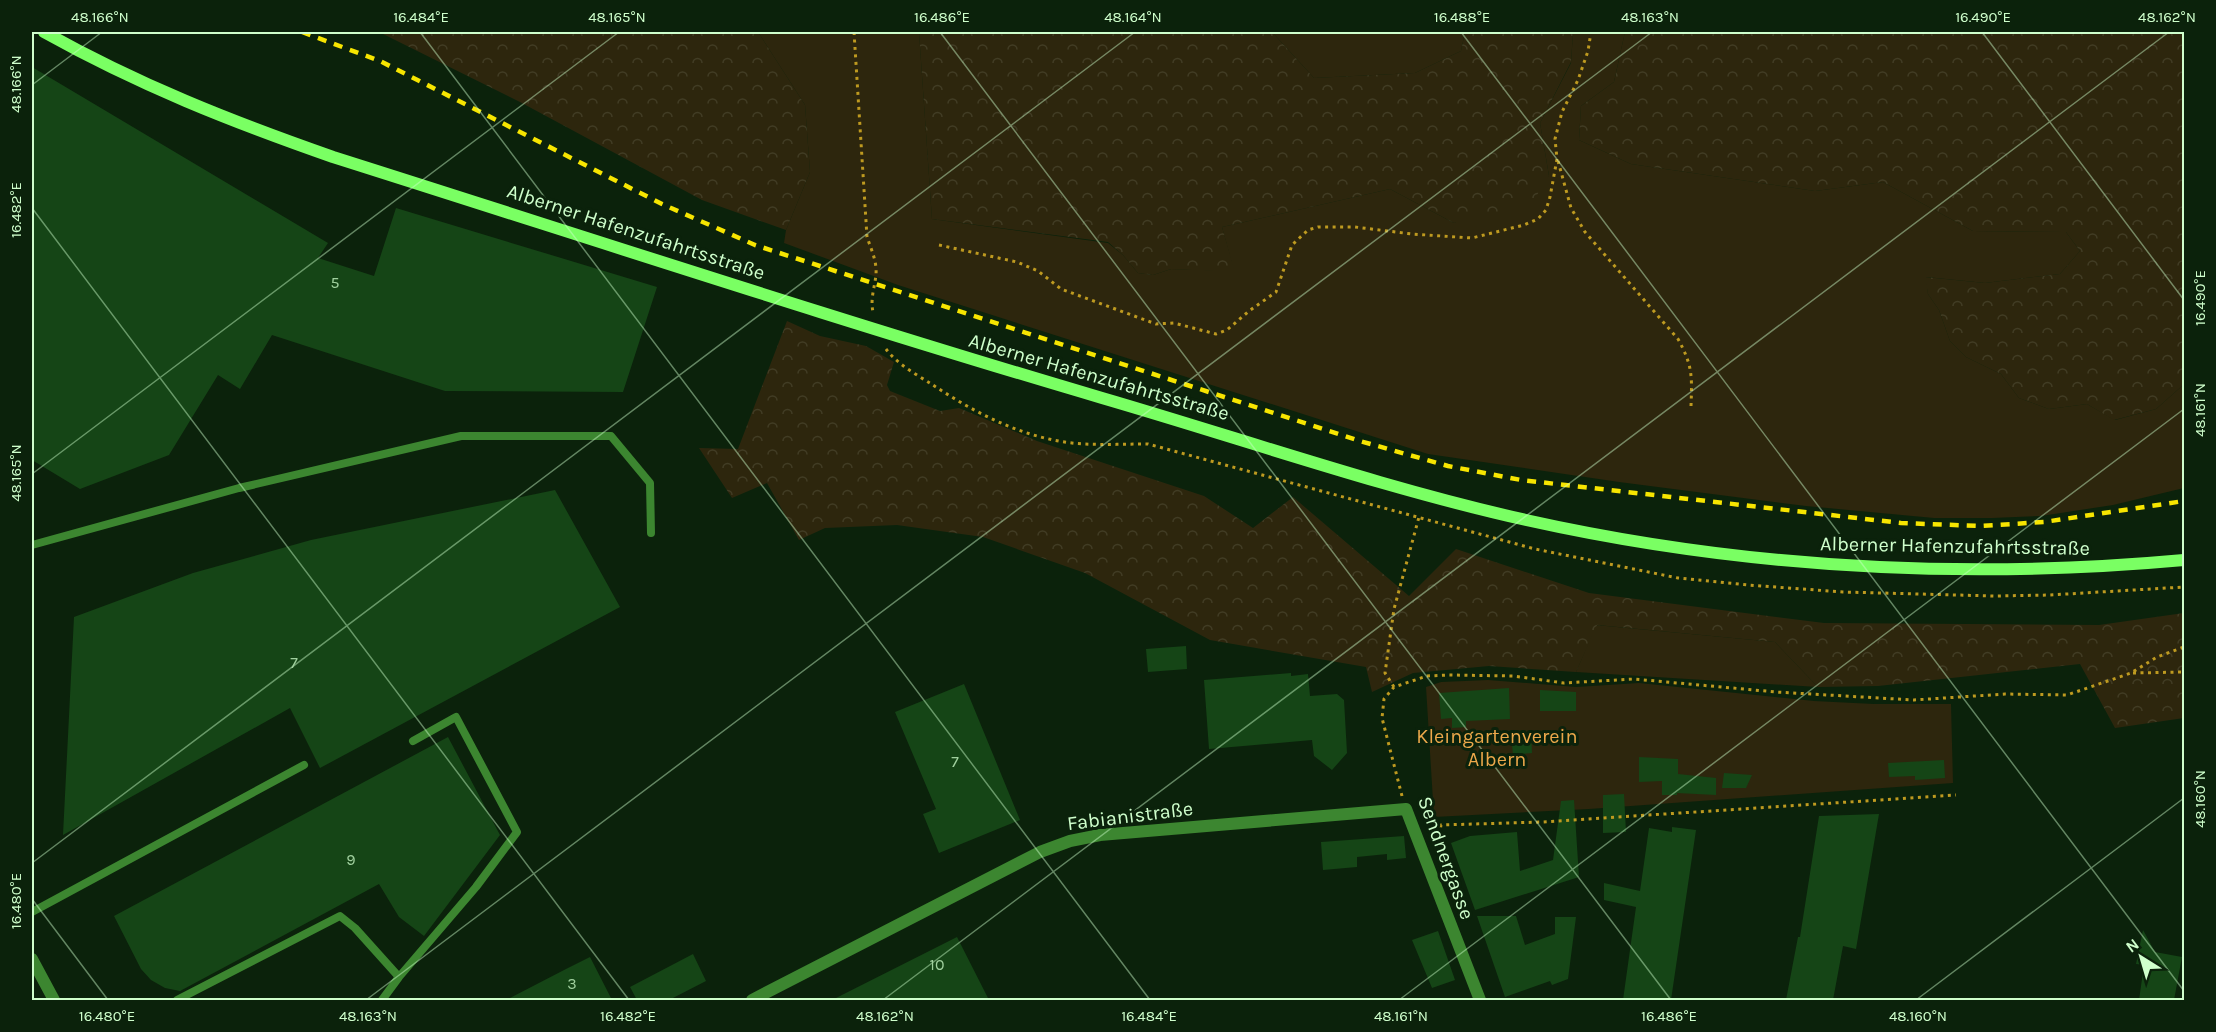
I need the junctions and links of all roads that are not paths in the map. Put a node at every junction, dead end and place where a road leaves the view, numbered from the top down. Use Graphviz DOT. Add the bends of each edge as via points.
graph roads {
  1 [pos="44,32"];
  2 [pos="651,533"];
  3 [pos="32,545"];
  4 [pos="2184,561"];
  5 [pos="413,741"];
  6 [pos="304,765"];
  7 [pos="1406,809"];
  8 [pos="32,912"];
  9 [pos="32,959"];
  10 [pos="399,977"];
  11 [pos="54,1000"];
  12 [pos="177,1000"];
  13 [pos="382,1000"];
  14 [pos="752,1000"];
  15 [pos="1480,1000"];
  1 -- 4 [label="main road, Alberner Hafenzufahrtsstraße" via="163,92 333,157 978,362 1431,497 1625,540 1815,564 2022,570"];
  2 -- 3 [label="lane" via="650,483 610,436 461,436 239,488"];
  5 -- 10 [label="lane" via="456,717 517,832"];
  6 -- 8 [label="lane"];
  7 -- 14 [label="street, Fabianistraße" via="1100,835 1070,841 1040,852"];
  7 -- 15 [label="street, Sendnergasse"];
  9 -- 11 [label="street"];
  10 -- 12 [label="lane" via="340,916"];
  10 -- 13 [label="lane"];
}
